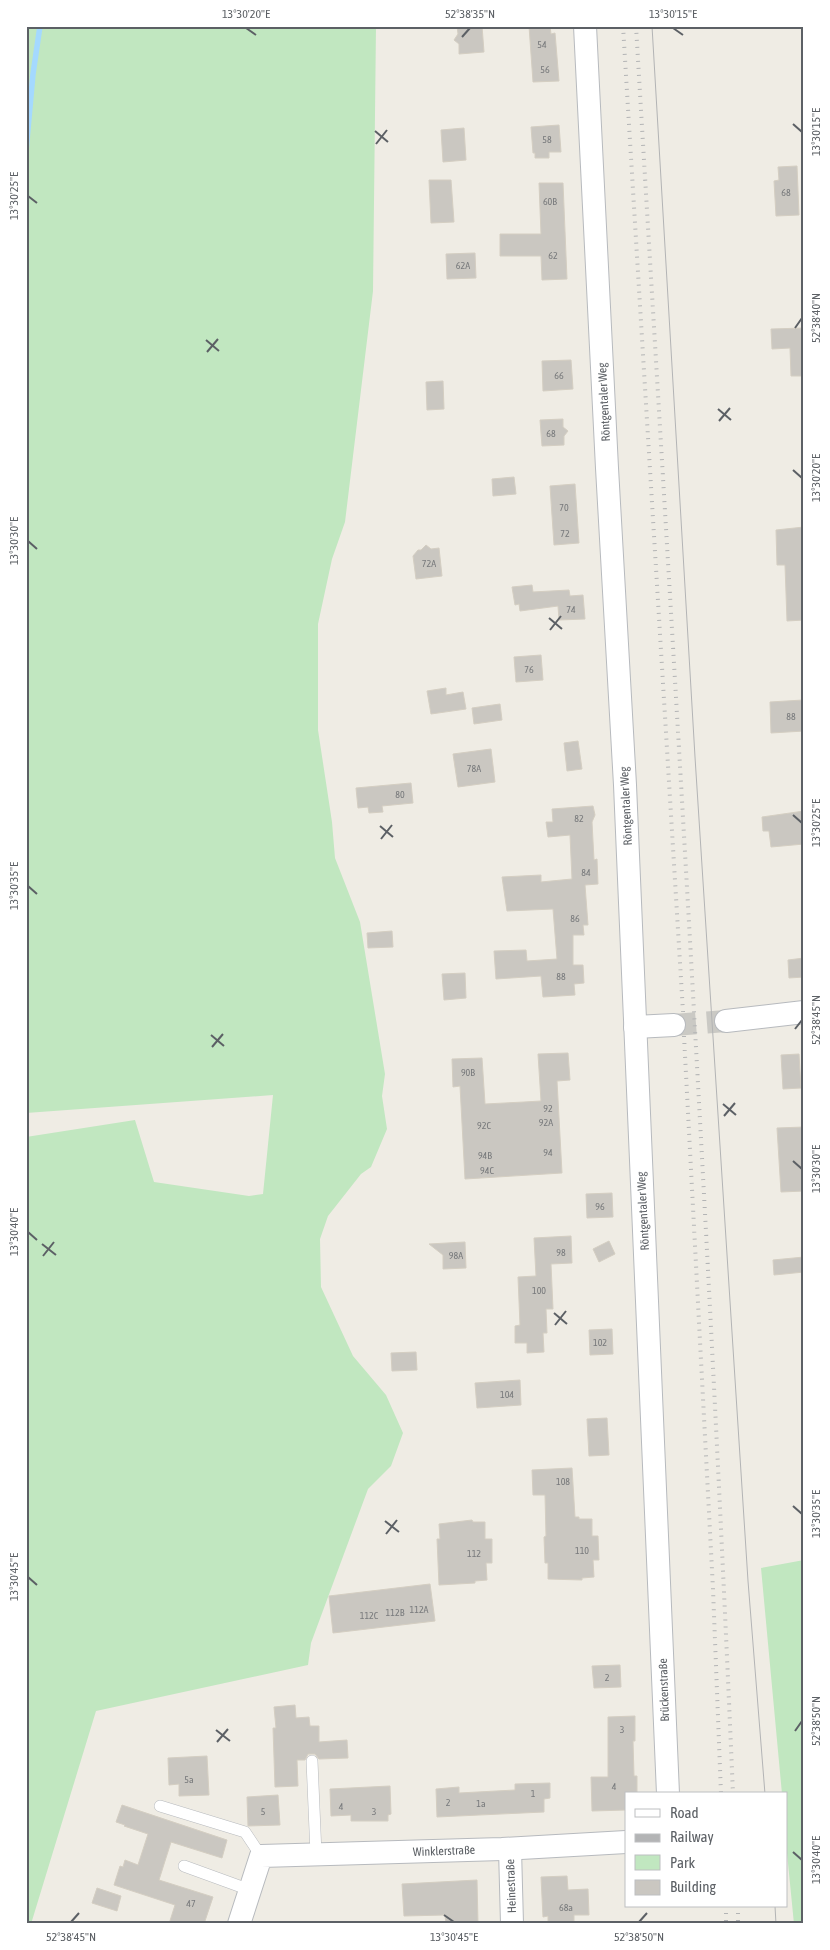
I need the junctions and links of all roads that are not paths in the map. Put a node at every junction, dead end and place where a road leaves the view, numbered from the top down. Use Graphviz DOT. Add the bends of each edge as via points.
graph roads {
  1 [pos="585,26"];
  2 [pos="804,1012"];
  3 [pos="726,1021"];
  4 [pos="674,1025"];
  5 [pos="635,1027"];
  6 [pos="660,1586"];
  7 [pos="312,1761"];
  8 [pos="668,1792"];
  9 [pos="160,1806"];
  10 [pos="625,1842"];
  11 [pos="510,1848"];
  12 [pos="316,1854"];
  13 [pos="261,1856"];
  14 [pos="184,1866"];
  15 [pos="250,1890"];
  16 [pos="239,1924"];
  17 [pos="512,1924"];
  1 -- 5 [label="street, Röntgentaler Weg"];
  2 -- 3 [label="street"];
  4 -- 5 [label="street"];
  5 -- 6 [label="street, Röntgentaler Weg"];
  6 -- 8 [label="street, Brückenstraße"];
  7 -- 12 [label="lane"];
  9 -- 13 [label="lane" via="245,1832"];
  10 -- 11 [label="street, Winklerstraße"];
  11 -- 12 [label="street, Winklerstraße"];
  11 -- 17 [label="street, Heinestraße"];
  12 -- 13 [label="street, Winklerstraße"];
  13 -- 15 [label="street"];
  14 -- 15 [label="lane"];
  15 -- 16 [label="street"];
}
